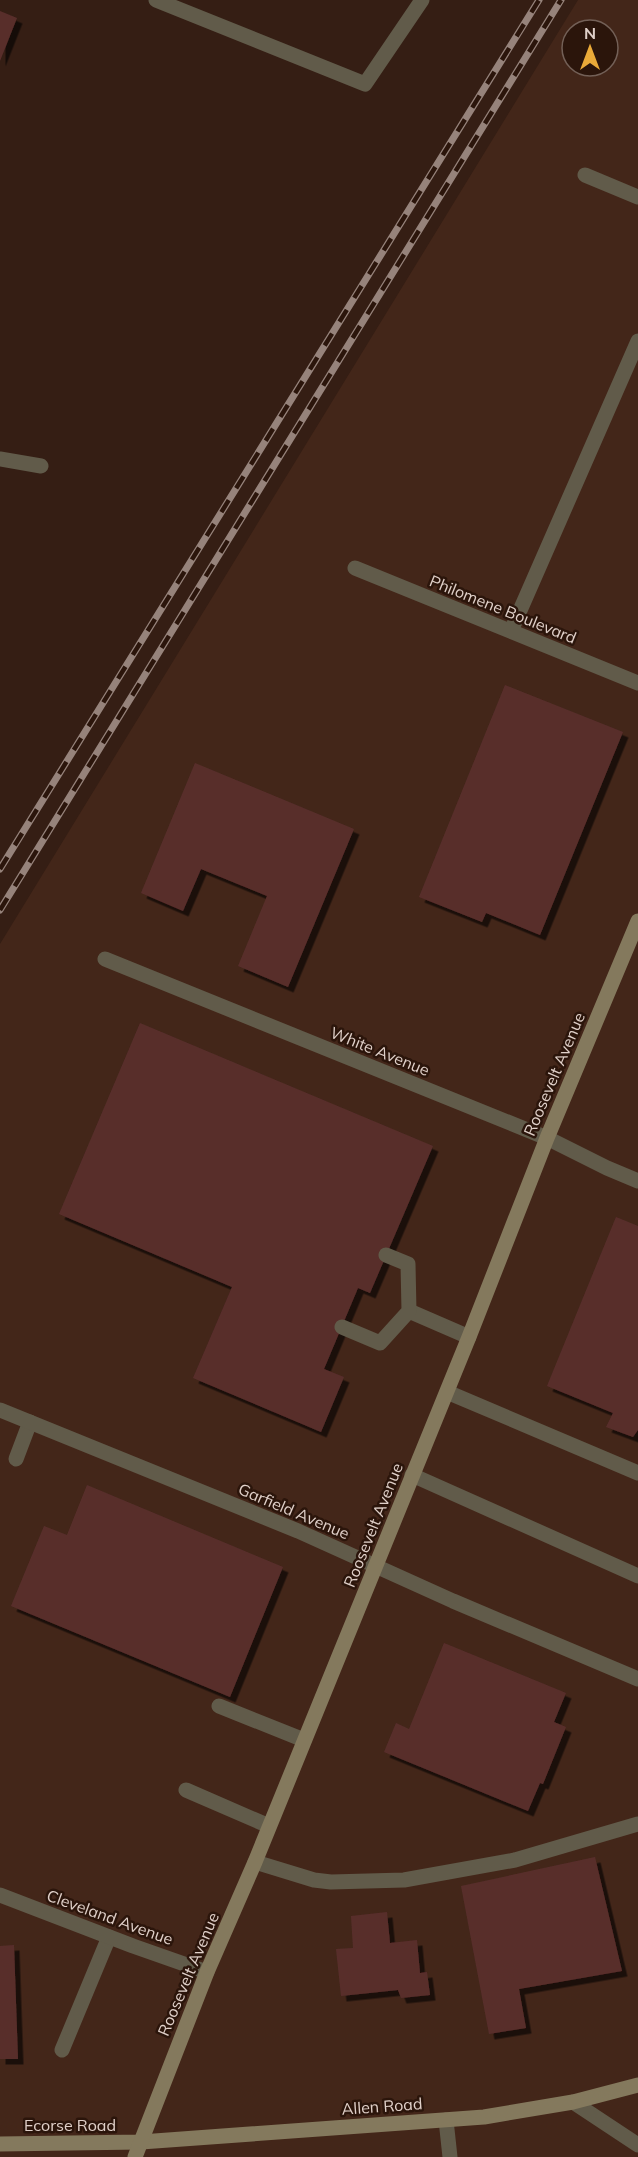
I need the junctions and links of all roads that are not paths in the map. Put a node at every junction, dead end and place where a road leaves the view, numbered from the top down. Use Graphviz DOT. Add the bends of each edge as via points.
graph roads {
  1 [pos="156,0"];
  2 [pos="422,0"];
  3 [pos="585,175"];
  4 [pos="638,197"];
  5 [pos="638,341"];
  6 [pos="0,459"];
  7 [pos="41,466"];
  8 [pos="355,568"];
  9 [pos="511,631"];
  10 [pos="638,683"];
  11 [pos="637,928"];
  12 [pos="105,959"];
  13 [pos="547,1138"];
  14 [pos="638,1181"];
  15 [pos="386,1255"];
  16 [pos="410,1311"];
  17 [pos="342,1327"];
  18 [pos="469,1337"];
  19 [pos="447,1392"];
  20 [pos="0,1410"];
  21 [pos="30,1422"];
  22 [pos="16,1459"];
  23 [pos="638,1473"];
  24 [pos="412,1475"];
  25 [pos="375,1566"];
  26 [pos="638,1576"];
  27 [pos="638,1679"];
  28 [pos="219,1706"];
  29 [pos="304,1740"];
  30 [pos="186,1790"];
  31 [pos="638,1824"];
  32 [pos="269,1826"];
  33 [pos="255,1862"];
  34 [pos="0,1895"];
  35 [pos="109,1937"];
  36 [pos="207,1972"];
  37 [pos="62,2050"];
  38 [pos="638,2085"];
  39 [pos="573,2102"];
  40 [pos="446,2120"];
  41 [pos="141,2142"];
  42 [pos="0,2144"];
  43 [pos="638,2145"];
  44 [pos="135,2157"];
  45 [pos="450,2157"];
  1 -- 2 [label="street" via="365,84"];
  3 -- 4 [label="street"];
  5 -- 9 [label="street"];
  6 -- 7 [label="street"];
  8 -- 9 [label="street, Philomene Boulevard"];
  9 -- 10 [label="street, Philomene Boulevard"];
  11 -- 13 [label="main road, Roosevelt Avenue"];
  12 -- 13 [label="street, White Avenue"];
  13 -- 14 [label="street, White Avenue"];
  13 -- 18 [label="main road, Roosevelt Avenue"];
  15 -- 16 [label="street" via="408,1264"];
  16 -- 17 [label="street" via="380,1343"];
  16 -- 18 [label="street"];
  18 -- 19 [label="main road, Roosevelt Avenue"];
  19 -- 23 [label="street"];
  19 -- 24 [label="main road, Roosevelt Avenue"];
  20 -- 21 [label="street, Garfield Avenue"];
  21 -- 22 [label="street"];
  21 -- 25 [label="street, Garfield Avenue"];
  24 -- 25 [label="main road, Roosevelt Avenue"];
  24 -- 26 [label="street"];
  25 -- 27 [label="street, Garfield Avenue"];
  25 -- 29 [label="main road, Roosevelt Avenue"];
  28 -- 29 [label="street"];
  29 -- 32 [label="main road, Roosevelt Avenue"];
  30 -- 32 [label="street"];
  31 -- 33 [label="street" via="515,1860 404,1880 314,1880"];
  32 -- 33 [label="main road, Roosevelt Avenue"];
  33 -- 36 [label="main road, Roosevelt Avenue"];
  34 -- 35 [label="street, Cleveland Avenue"];
  35 -- 36 [label="street, Cleveland Avenue"];
  35 -- 37 [label="street"];
  36 -- 41 [label="main road, Roosevelt Avenue"];
  38 -- 39 [label="main road, Allen Road"];
  39 -- 40 [label="main road, Allen Road"];
  39 -- 43 [label="street"];
  40 -- 41 [label="main road, Allen Road"];
  40 -- 45 [label="street"];
  41 -- 42 [label="main road, Ecorse Road"];
  41 -- 44 [label="main road"];
}
